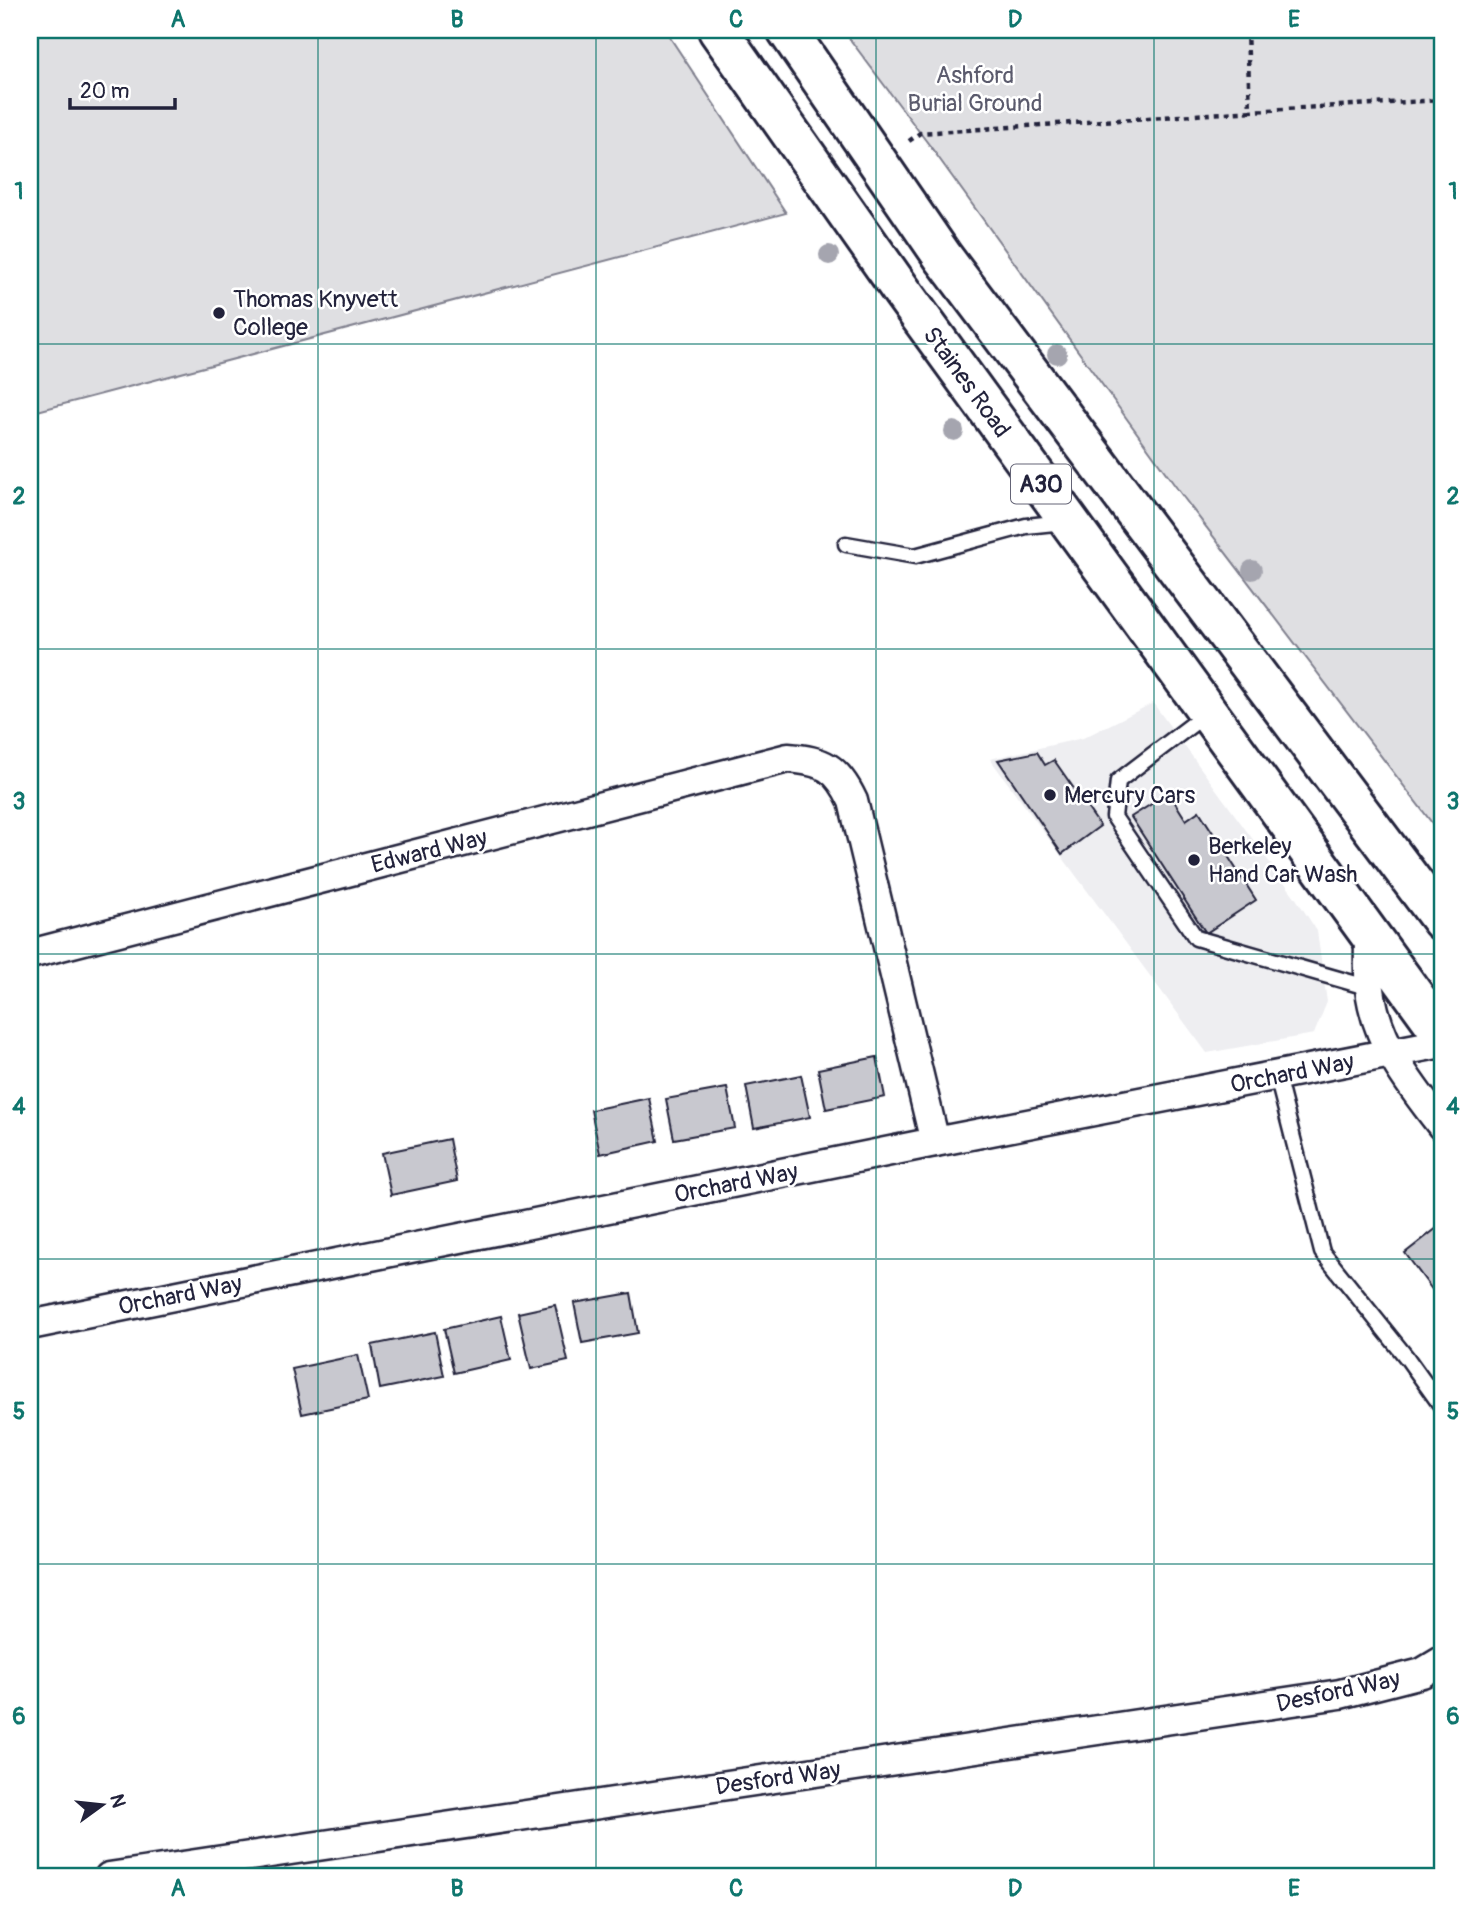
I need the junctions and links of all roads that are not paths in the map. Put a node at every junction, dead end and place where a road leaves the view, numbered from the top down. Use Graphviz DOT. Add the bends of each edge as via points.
graph roads {
  1 [pos="718,30"];
  2 [pos="787,30"];
  3 [pos="1069,521"];
  4 [pos="845,544"];
  5 [pos="1208,713"];
  6 [pos="1442,921"];
  7 [pos="1368,934"];
  8 [pos="30,954"];
  9 [pos="1370,988"];
  10 [pos="1442,1034"];
  11 [pos="1442,1043"];
  12 [pos="1391,1054"];
  13 [pos="1278,1076"];
  14 [pos="1442,1126"];
  15 [pos="935,1142"];
  16 [pos="30,1325"];
  17 [pos="1442,1407"];
  18 [pos="1442,1661"];
  19 [pos="109,1877"];
  1 -- 3 [label="highway, Staines Road / A30"];
  2 -- 6 [label="highway, A30" via="943,257"];
  3 -- 4 [label="lane" via="1026,526 915,556"];
  3 -- 5 [label="highway, Staines Road / A30"];
  5 -- 7 [label="highway, Staines Road / A30"];
  5 -- 9 [label="lane" via="1118,781 1114,817 1196,938"];
  7 -- 9 [label="street"];
  7 -- 10 [label="highway, Staines Road / A30"];
  8 -- 15 [label="street, Edward Way" via="788,758 809,760 828,767 844,782 853,801"];
  9 -- 12 [label="street" via="1377,1022"];
  11 -- 12 [label="street, Orchard Way"];
  12 -- 13 [label="street, Orchard Way"];
  12 -- 14 [label="street"];
  13 -- 15 [label="street, Orchard Way"];
  13 -- 17 [label="lane" via="1322,1252"];
  15 -- 16 [label="street, Orchard Way"];
  18 -- 19 [label="street, Desford Way" via="1422,1673 1340,1694"];
}
